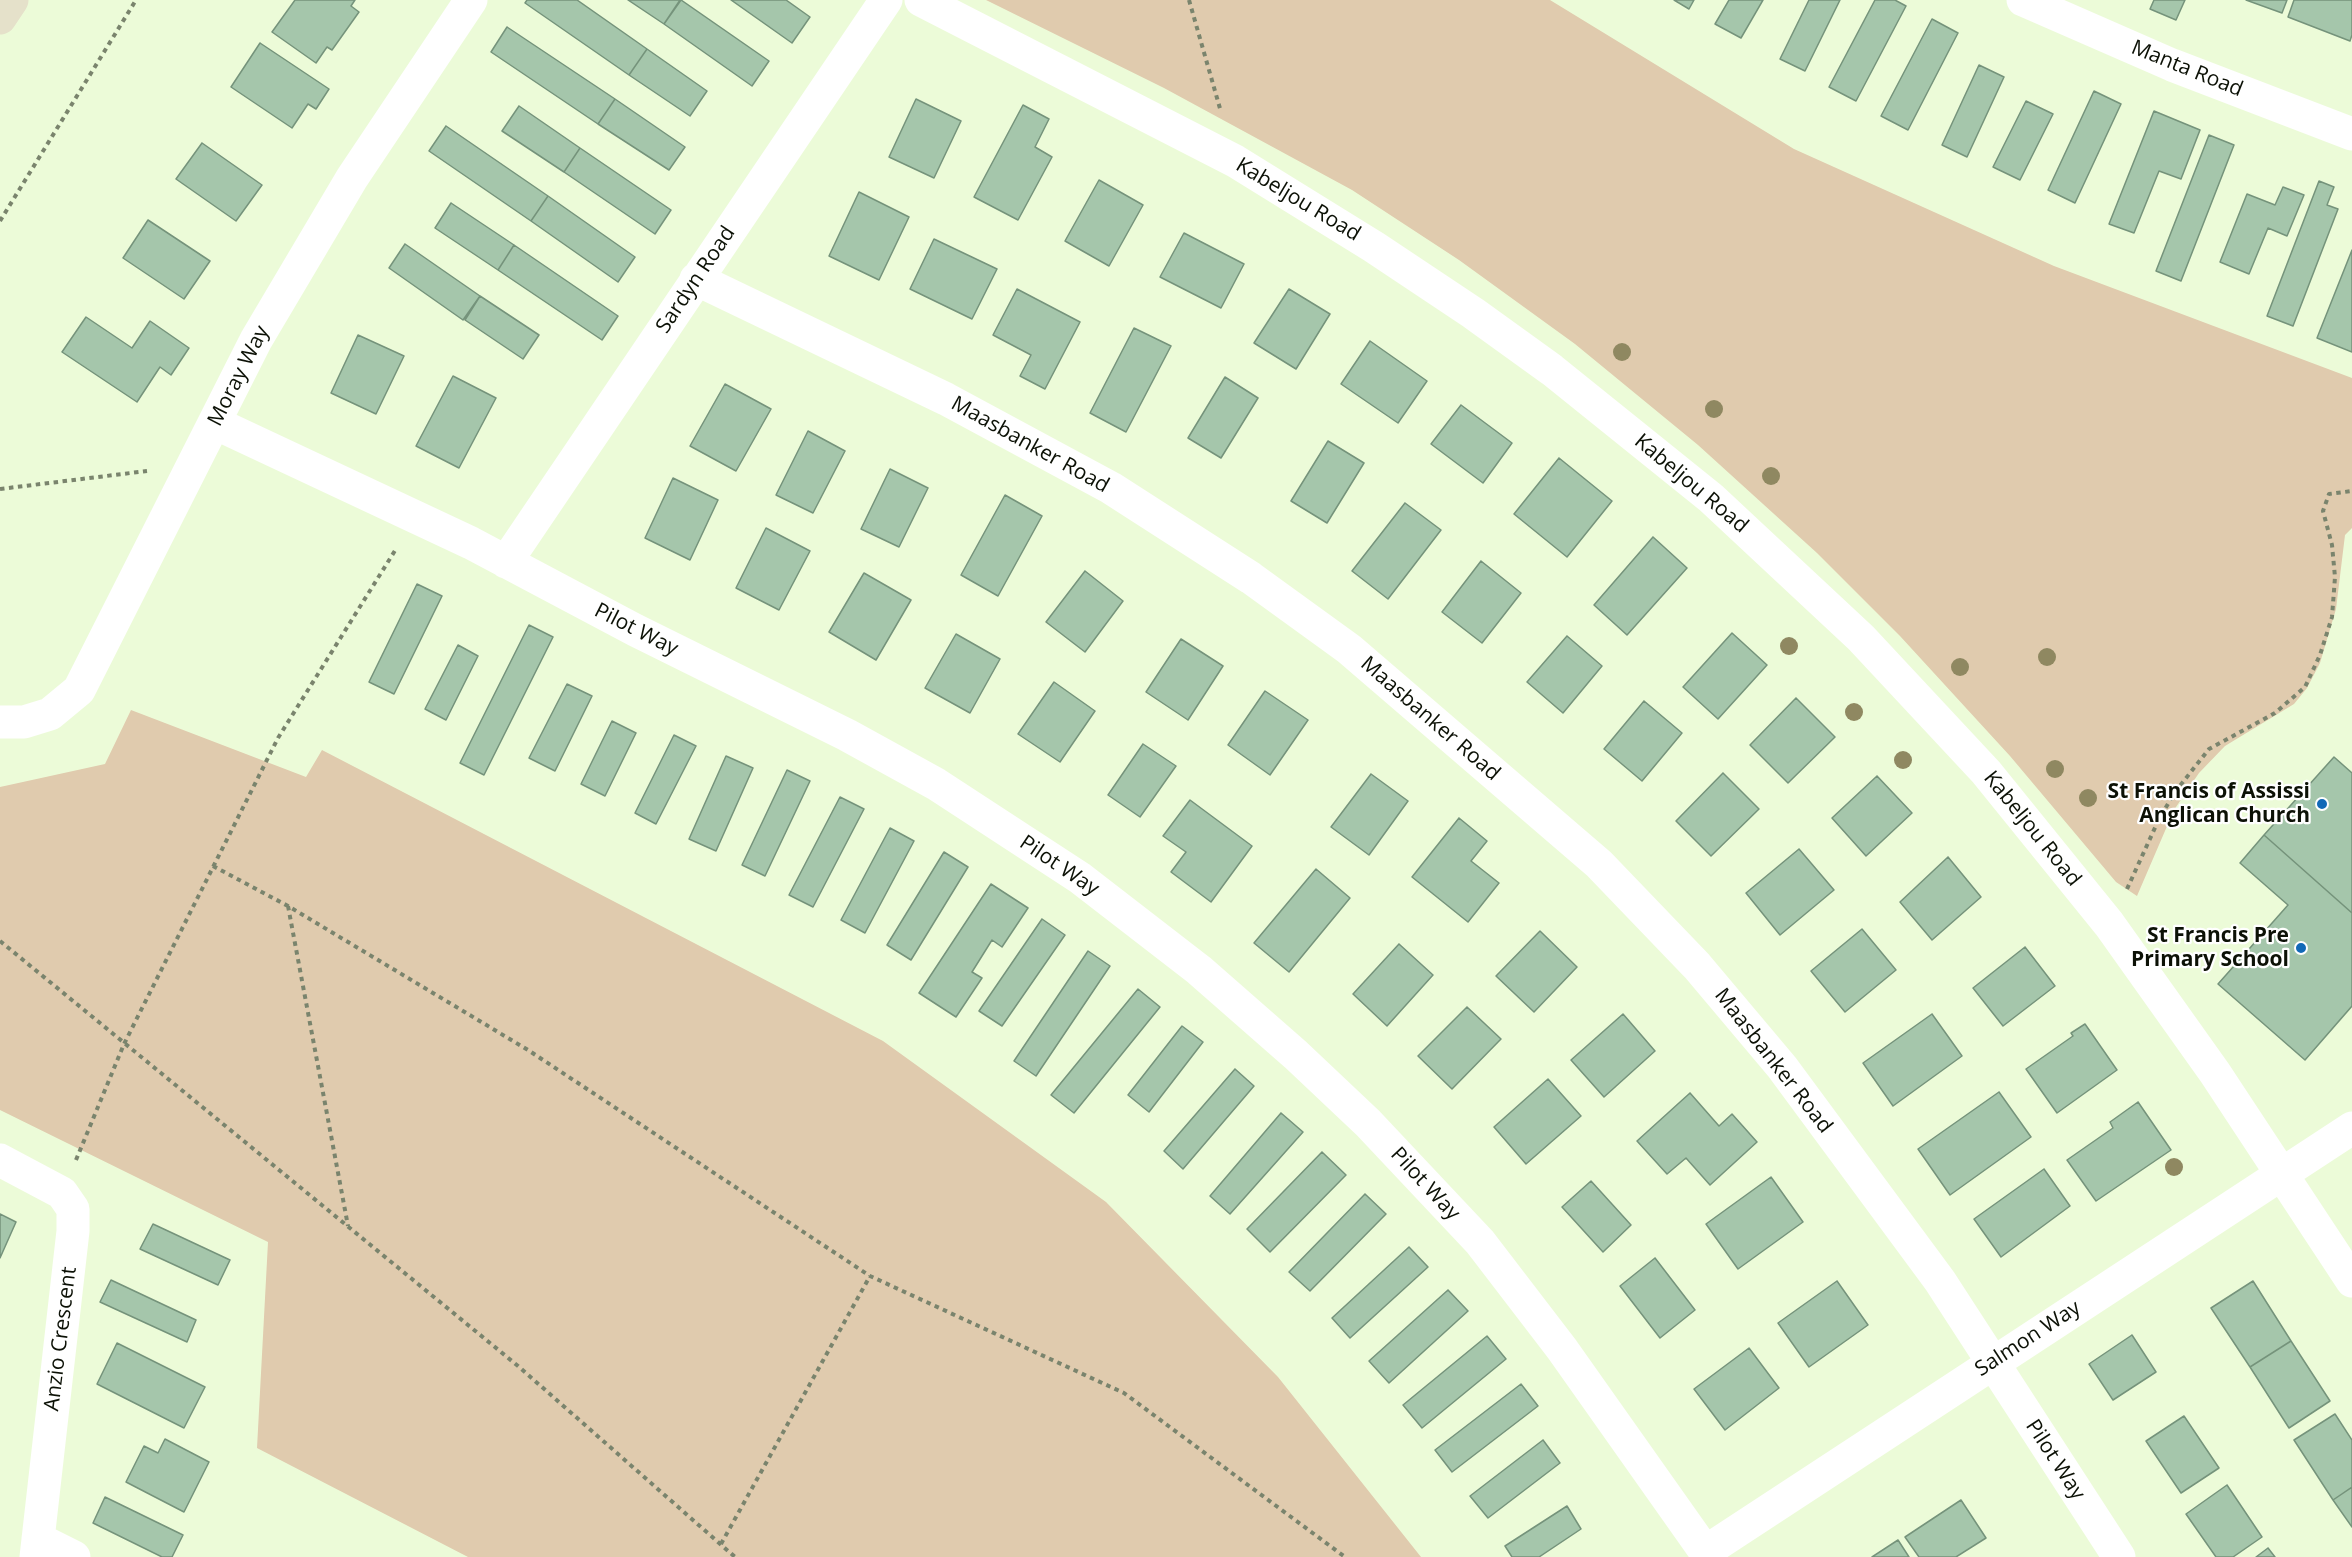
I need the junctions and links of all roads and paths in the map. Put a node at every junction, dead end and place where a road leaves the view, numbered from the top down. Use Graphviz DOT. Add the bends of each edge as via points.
graph roads {
  1 [pos="12,0"];
  2 [pos="136,0"];
  3 [pos="471,0"];
  4 [pos="886,0"];
  5 [pos="921,0"];
  6 [pos="1190,0"];
  7 [pos="2023,0"];
  8 [pos="0,18"];
  9 [pos="2352,134"];
  10 [pos="1235,161"];
  11 [pos="0,221"];
  12 [pos="696,279"];
  13 [pos="215,423"];
  14 [pos="151,470"];
  15 [pos="0,489"];
  16 [pos="2352,491"];
  17 [pos="416,518"];
  18 [pos="506,561"];
  19 [pos="0,722"];
  20 [pos="213,866"];
  21 [pos="288,906"];
  22 [pos="2109,924"];
  23 [pos="0,941"];
  24 [pos="124,1044"];
  25 [pos="2352,1128"];
  26 [pos="0,1160"];
  27 [pos="2282,1175"];
  28 [pos="62,1193"];
  29 [pos="348,1227"];
  30 [pos="870,1276"];
  31 [pos="2352,1281"];
  32 [pos="1993,1362"];
  33 [pos="721,1544"];
  34 [pos="37,1548"];
  35 [pos="1707,1555"];
  36 [pos="74,1557"];
  37 [pos="735,1557"];
  38 [pos="1345,1557"];
  39 [pos="2119,1557"];
  1 -- 8 [label="main road"];
  2 -- 11 [label="path"];
  3 -- 13 [label="street, Moray Way" via="352,178 256,340"];
  4 -- 12 [label="street, Sardyn Road"];
  5 -- 10 [label="street, Kabeljou Road"];
  6 -- 10 [label="path"];
  7 -- 9 [label="street, Manta Road" via="2172,65"];
  10 -- 22 [label="street, Kabeljou Road" via="1473,313 1552,370 1711,498 1861,638 1986,772"];
  12 -- 18 [label="street, Sardyn Road"];
  12 -- 32 [label="street, Maasbanker Road" via="946,399 1111,488 1251,578 1349,649 1599,864 1697,966 1782,1067 1940,1281"];
  13 -- 17 [label="street, Pilot Way"];
  13 -- 19 [label="street, Moray Way" via="79,690 50,714 24,722"];
  14 -- 15 [label="path"];
  16 -- 22 [label="path" via="2329,494 2323,511 2335,577 2332,617 2305,687 2275,713 2209,749 2159,819"];
  17 -- 18 [label="street, Pilot Way"];
  17 -- 20 [label="path" via="278,738"];
  18 -- 35 [label="street, Pilot Way" via="936,784 1080,878 1199,970 1368,1123 1480,1242 1562,1349"];
  20 -- 21 [label="path"];
  20 -- 24 [label="path"];
  21 -- 29 [label="path"];
  21 -- 30 [label="path" via="528,1050"];
  22 -- 27 [label="street, Kabeljou Road"];
  23 -- 24 [label="path"];
  24 -- 28 [label="path"];
  24 -- 29 [label="path"];
  25 -- 27 [label="street, Salmon Way"];
  26 -- 28 [label="street"];
  27 -- 31 [label="street, Kabeljou Road"];
  27 -- 32 [label="street, Salmon Way"];
  28 -- 34 [label="street, Anzio Crescent" via="73,1209 73,1231"];
  29 -- 33 [label="path" via="519,1366"];
  30 -- 33 [label="path"];
  30 -- 38 [label="path" via="1124,1393"];
  32 -- 35 [label="street, Salmon Way"];
  32 -- 39 [label="street, Pilot Way"];
  33 -- 37 [label="path"];
  34 -- 36 [label="street"];
}
